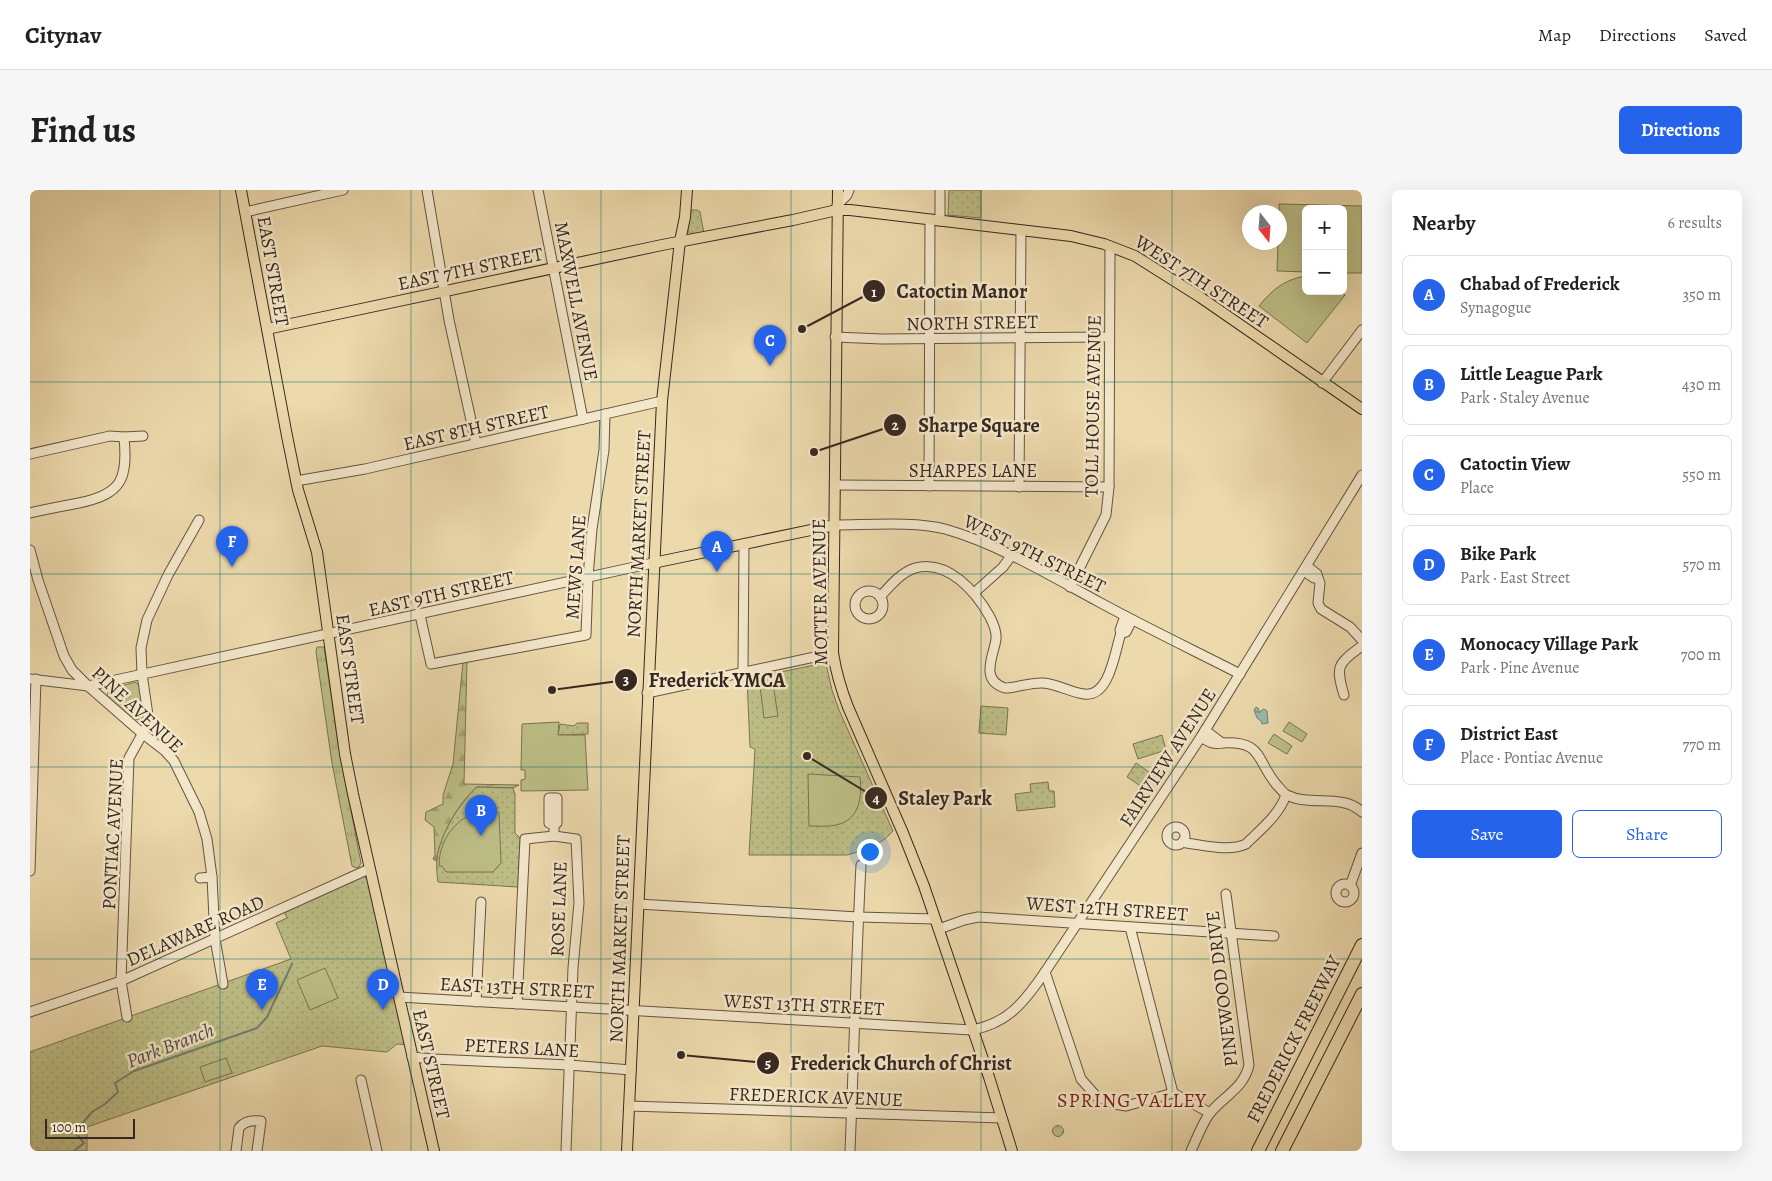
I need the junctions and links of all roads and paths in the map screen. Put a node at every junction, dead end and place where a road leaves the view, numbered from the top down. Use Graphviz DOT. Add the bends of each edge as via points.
graph roads {
  1 [pos="241,190"];
  2 [pos="343,190"];
  3 [pos="427,190"];
  4 [pos="538,190"];
  5 [pos="687,190"];
  6 [pos="838,190"];
  7 [pos="849,190"];
  8 [pos="940,190"];
  9 [pos="837,208"];
  10 [pos="245,212"];
  11 [pos="935,220"];
  12 [pos="1021,231"];
  13 [pos="680,241"];
  14 [pos="1110,246"];
  15 [pos="553,268"];
  16 [pos="444,291"];
  17 [pos="267,329"];
  18 [pos="1362,330"];
  19 [pos="1109,336"];
  20 [pos="835,337"];
  21 [pos="1020,337"];
  22 [pos="930,338"];
  23 [pos="1322,383"];
  24 [pos="662,401"];
  25 [pos="1362,409"];
  26 [pos="606,414"];
  27 [pos="583,419"];
  28 [pos="143,436"];
  29 [pos="124,437"];
  30 [pos="476,443"];
  31 [pos="30,454"];
  32 [pos="1362,475"];
  33 [pos="296,481"];
  34 [pos="836,485"];
  35 [pos="929,486"];
  36 [pos="1019,486"];
  37 [pos="1109,488"];
  38 [pos="30,513"];
  39 [pos="199,520"];
  40 [pos="835,525"];
  41 [pos="744,544"];
  42 [pos="30,550"];
  43 [pos="1007,554"];
  44 [pos="653,563"];
  45 [pos="1306,568"];
  46 [pos="588,577"];
  47 [pos="34,581"];
  48 [pos="1070,587"];
  49 [pos="974,593"];
  50 [pos="880,597"];
  51 [pos="420,615"];
  52 [pos="1128,618"];
  53 [pos="329,635"];
  54 [pos="1362,640"];
  55 [pos="1362,646"];
  56 [pos="833,653"];
  57 [pos="743,671"];
  58 [pos="142,674"];
  59 [pos="1240,674"];
  60 [pos="33,679"];
  61 [pos="88,686"];
  62 [pos="647,693"];
  63 [pos="1344,695"];
  64 [pos="143,734"];
  65 [pos="1203,734"];
  66 [pos="1286,794"];
  67 [pos="1362,812"];
  68 [pos="554,825"];
  69 [pos="554,836"];
  70 [pos="1183,841"];
  71 [pos="1362,852"];
  72 [pos="861,865"];
  73 [pos="369,869"];
  74 [pos="30,871"];
  75 [pos="200,878"];
  76 [pos="212,878"];
  77 [pos="1350,886"];
  78 [pos="1226,894"];
  79 [pos="481,902"];
  80 [pos="638,904"];
  81 [pos="858,917"];
  82 [pos="935,919"];
  83 [pos="1077,922"];
  84 [pos="1130,927"];
  85 [pos="939,929"];
  86 [pos="1230,932"];
  87 [pos="1274,936"];
  88 [pos="215,939"];
  89 [pos="1362,945"];
  90 [pos="1045,972"];
  91 [pos="120,982"];
  92 [pos="223,984"];
  93 [pos="1362,994"];
  94 [pos="398,997"];
  95 [pos="476,1002"];
  96 [pos="517,1004"];
  97 [pos="572,1006"];
  98 [pos="633,1010"];
  99 [pos="30,1012"];
  100 [pos="127,1017"];
  101 [pos="856,1024"];
  102 [pos="972,1030"];
  103 [pos="412,1056"];
  104 [pos="569,1065"];
  105 [pos="631,1070"];
  106 [pos="361,1080"];
  107 [pos="1173,1093"];
  108 [pos="629,1106"];
  109 [pos="1210,1113"];
  110 [pos="852,1114"];
  111 [pos="1002,1118"];
  112 [pos="236,1151"];
  113 [pos="257,1151"];
  114 [pos="378,1151"];
  115 [pos="434,1151"];
  116 [pos="566,1151"];
  117 [pos="627,1151"];
  118 [pos="850,1151"];
  119 [pos="1012,1151"];
  120 [pos="1191,1151"];
  121 [pos="1258,1151"];
  122 [pos="1282,1151"];
  1 -- 10 [label="main road, EAST STREET"];
  2 -- 10 [label="street"];
  3 -- 16 [label="street"];
  4 -- 15 [label="street, MAXWELL AVENUE"];
  5 -- 13 [label="main road, NORTH MARKET STREET"];
  6 -- 9 [label="main road, MOTTER AVENUE"];
  7 -- 9 [label="street"];
  8 -- 11 [label="street"];
  9 -- 11 [label="main road, WEST 7TH STREET"];
  9 -- 13 [label="main road, WEST 7TH STREET" via="793,220"];
  9 -- 20 [label="main road, MOTTER AVENUE"];
  10 -- 17 [label="main road, EAST STREET"];
  11 -- 12 [label="main road, WEST 7TH STREET"];
  11 -- 22 [label="street"];
  12 -- 14 [label="main road, WEST 7TH STREET" via="1071,236"];
  12 -- 21 [label="street"];
  13 -- 15 [label="main road, EAST 7TH STREET"];
  13 -- 24 [label="main road, NORTH MARKET STREET"];
  14 -- 19 [label="street, TOLL HOUSE AVENUE"];
  14 -- 23 [label="main road, WEST 7TH STREET" via="1135,256 1200,297"];
  15 -- 16 [label="main road, EAST 7TH STREET"];
  15 -- 27 [label="street, MAXWELL AVENUE"];
  16 -- 17 [label="main road, EAST 7TH STREET"];
  16 -- 30 [label="street"];
  17 -- 33 [label="main road, EAST STREET"];
  18 -- 23 [label="street"];
  19 -- 21 [label="street, NORTH STREET"];
  19 -- 37 [label="street, TOLL HOUSE AVENUE"];
  20 -- 22 [label="street, NORTH STREET"];
  20 -- 34 [label="main road, MOTTER AVENUE"];
  21 -- 22 [label="street, NORTH STREET"];
  21 -- 36 [label="street"];
  22 -- 35 [label="street"];
  23 -- 25 [label="main road, WEST 7TH STREET"];
  24 -- 26 [label="street, EAST 8TH STREET"];
  24 -- 44 [label="main road, NORTH MARKET STREET"];
  26 -- 27 [label="street, EAST 8TH STREET"];
  26 -- 46 [label="street, MEWS LANE"];
  27 -- 30 [label="street, EAST 8TH STREET"];
  28 -- 29 [label="street"];
  29 -- 31 [label="street" via="110,436"];
  29 -- 38 [label="street" via="124,469 121,480 111,492 98,499"];
  30 -- 33 [label="street, EAST 8TH STREET"];
  32 -- 45 [label="street, FAIRVIEW AVENUE"];
  33 -- 53 [label="main road, EAST STREET" via="317,552"];
  34 -- 35 [label="street, SHARPES LANE"];
  34 -- 40 [label="main road, MOTTER AVENUE"];
  35 -- 36 [label="street, SHARPES LANE"];
  36 -- 37 [label="street, SHARPES LANE"];
  37 -- 48 [label="street, TOLL HOUSE AVENUE" via="1106,515"];
  39 -- 58 [label="street, PONTIAC AVENUE" via="147,620 141,648"];
  40 -- 41 [label="main road, WEST 9TH STREET"];
  40 -- 43 [label="street, WEST 9TH STREET" via="943,529"];
  40 -- 56 [label="main road, MOTTER AVENUE"];
  41 -- 44 [label="main road, WEST 9TH STREET"];
  41 -- 57 [label="street"];
  42 -- 47 [label="street, PINE AVENUE"];
  43 -- 48 [label="street, WEST 9TH STREET"];
  43 -- 49 [label="street" via="999,560 1000,570"];
  44 -- 46 [label="street, EAST 9TH STREET"];
  44 -- 62 [label="main road, NORTH MARKET STREET"];
  45 -- 54 [label="street" via="1320,583 1318,603 1321,609 1350,627"];
  45 -- 59 [label="street, FAIRVIEW AVENUE"];
  46 -- 51 [label="street, EAST 9TH STREET"];
  46 -- 51 [label="street, MEWS LANE" via="586,635 431,664"];
  47 -- 61 [label="street, PINE AVENUE" via="64,656"];
  48 -- 52 [label="street, WEST 9TH STREET"];
  49 -- 50 [label="street" via="952,574 922,567 893,582"];
  49 -- 52 [label="street" via="995,630 991,675 1005,688 1042,683 1084,694 1093,692 1103,686 1109,674 1120,630"];
  51 -- 53 [label="street, EAST 9TH STREET"];
  52 -- 59 [label="street, WEST 9TH STREET"];
  53 -- 58 [label="street, EAST 9TH STREET"];
  53 -- 73 [label="main road, EAST STREET" via="345,754"];
  55 -- 63 [label="street" via="1341,663 1338,675"];
  56 -- 57 [label="street"];
  56 -- 82 [label="main road, MOTTER AVENUE" via="840,688 903,833"];
  57 -- 62 [label="street"];
  58 -- 61 [label="street, EAST 9TH STREET"];
  58 -- 64 [label="street, PONTIAC AVENUE" via="149,722"];
  59 -- 65 [label="street, FAIRVIEW AVENUE"];
  60 -- 61 [label="street, EAST 9TH STREET"];
  60 -- 74 [label="street"];
  61 -- 64 [label="street, PINE AVENUE"];
  62 -- 80 [label="main road, NORTH MARKET STREET"];
  64 -- 76 [label="street, PINE AVENUE" via="165,750 186,783 208,839"];
  64 -- 91 [label="street, PONTIAC AVENUE" via="129,758"];
  65 -- 66 [label="street" via="1212,743 1245,744 1253,749"];
  65 -- 83 [label="street, FAIRVIEW AVENUE"];
  66 -- 67 [label="street" via="1309,800 1348,803"];
  66 -- 70 [label="street" via="1276,814 1246,844 1232,848"];
  68 -- 69 [label="street"];
  69 -- 96 [label="street" via="525,839"];
  69 -- 97 [label="street, ROSE LANE" via="576,840 578,903"];
  71 -- 77 [label="street"];
  72 -- 81 [label="street"];
  73 -- 88 [label="street, DELAWARE ROAD"];
  73 -- 94 [label="main road, EAST STREET"];
  75 -- 76 [label="street"];
  76 -- 88 [label="street, PINE AVENUE"];
  78 -- 86 [label="street, PINEWOOD DRIVE"];
  79 -- 95 [label="street"];
  80 -- 81 [label="street"];
  80 -- 98 [label="main road, NORTH MARKET STREET"];
  81 -- 82 [label="street"];
  81 -- 101 [label="street"];
  82 -- 85 [label="main road, MOTTER AVENUE"];
  83 -- 84 [label="street, WEST 12TH STREET"];
  83 -- 85 [label="street, WEST 12TH STREET" via="978,917"];
  83 -- 90 [label="street, FAIRVIEW AVENUE"];
  84 -- 86 [label="street, WEST 12TH STREET"];
  84 -- 107 [label="street"];
  85 -- 102 [label="main road, MOTTER AVENUE"];
  86 -- 87 [label="street, WEST 12TH STREET"];
  86 -- 109 [label="street, PINEWOOD DRIVE" via="1249,1065 1248,1074 1240,1086"];
  88 -- 91 [label="street, DELAWARE ROAD"];
  88 -- 92 [label="street, PINE AVENUE"];
  89 -- 121 [label="highway, FREDERICK FREEWAY"];
  90 -- 102 [label="street, FAIRVIEW AVENUE" via="1012,1013 996,1023"];
  90 -- 107 [label="street" via="1081,1079 1091,1091 1104,1100 1126,1106"];
  91 -- 99 [label="street, DELAWARE ROAD"];
  91 -- 100 [label="street, PONTIAC AVENUE"];
  93 -- 122 [label="highway"];
  94 -- 95 [label="street, EAST 13TH STREET"];
  94 -- 103 [label="main road, EAST STREET"];
  95 -- 96 [label="street, EAST 13TH STREET"];
  96 -- 97 [label="street, EAST 13TH STREET"];
  97 -- 98 [label="street, EAST 13TH STREET"];
  97 -- 104 [label="street, ROSE LANE"];
  98 -- 101 [label="street, WEST 13TH STREET"];
  98 -- 105 [label="main road, NORTH MARKET STREET"];
  101 -- 102 [label="street, WEST 13TH STREET"];
  101 -- 110 [label="street"];
  102 -- 111 [label="main road, MOTTER AVENUE"];
  103 -- 104 [label="street, PETERS LANE"];
  103 -- 115 [label="main road, EAST STREET"];
  104 -- 105 [label="street, PETERS LANE"];
  104 -- 116 [label="street, ROSE LANE"];
  105 -- 108 [label="main road, NORTH MARKET STREET"];
  106 -- 114 [label="street"];
  107 -- 109 [label="street"];
  108 -- 110 [label="street, FREDERICK AVENUE"];
  108 -- 117 [label="main road, NORTH MARKET STREET"];
  109 -- 120 [label="street, PINEWOOD DRIVE"];
  110 -- 111 [label="street, FREDERICK AVENUE"];
  110 -- 118 [label="street"];
  111 -- 119 [label="main road, MOTTER AVENUE"];
  112 -- 113 [label="street" via="241,1124 261,1120"];
}
